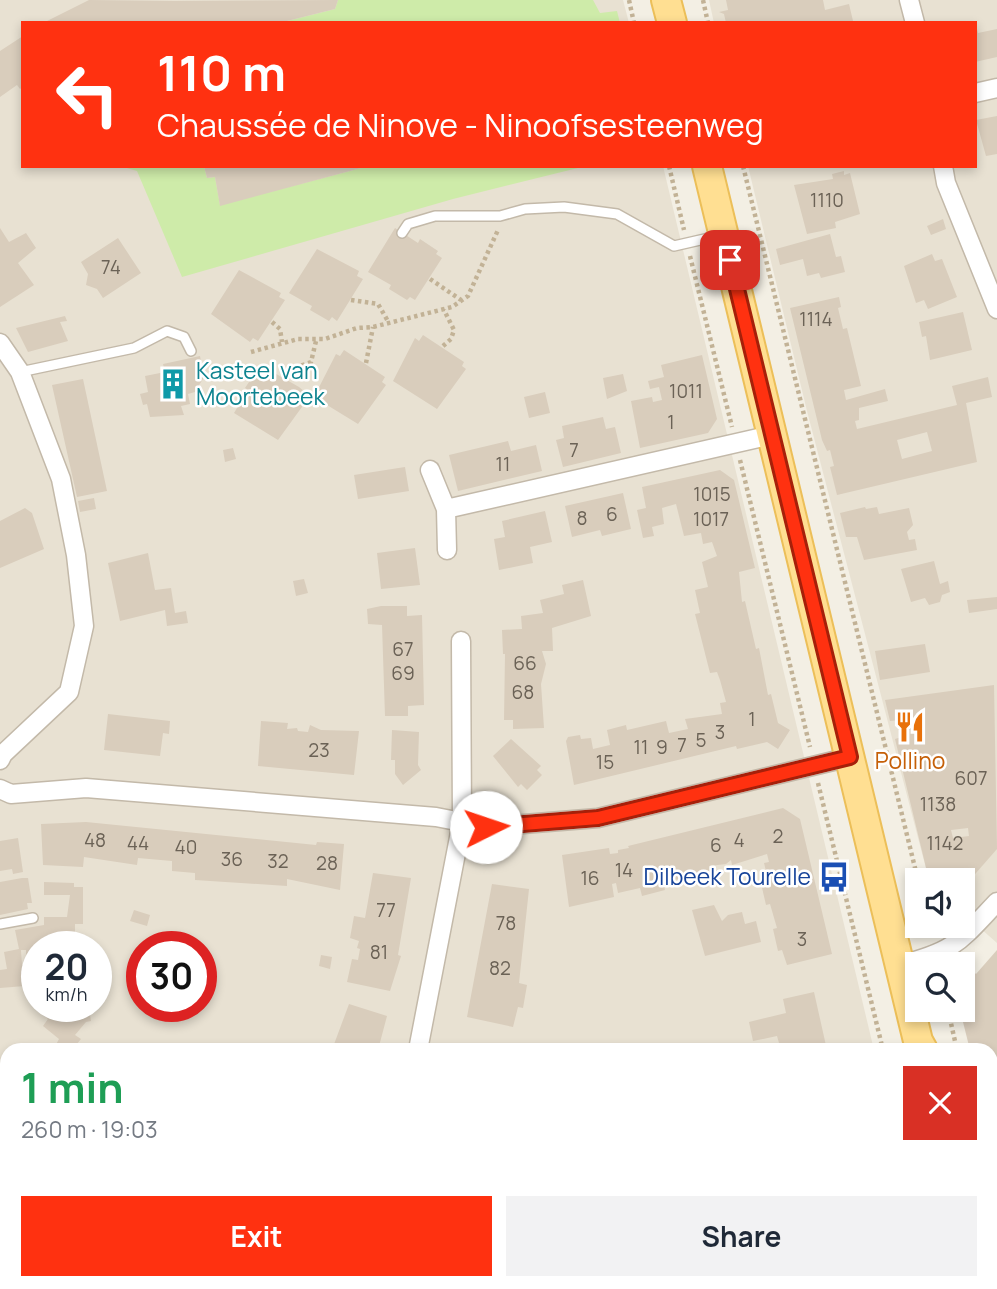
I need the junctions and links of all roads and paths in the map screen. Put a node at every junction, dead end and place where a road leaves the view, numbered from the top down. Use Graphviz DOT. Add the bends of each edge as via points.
graph roads {
  1 [pos="629,0"];
  2 [pos="666,0"];
  3 [pos="703,0"];
  4 [pos="909,0"];
  5 [pos="634,21"];
  6 [pos="671,21"];
  7 [pos="708,21"];
  8 [pos="914,21"];
  9 [pos="997,88"];
  10 [pos="977,93"];
  11 [pos="669,168"];
  12 [pos="707,168"];
  13 [pos="743,168"];
  14 [pos="944,168"];
  15 [pos="500,216"];
  16 [pos="402,233"];
  17 [pos="723,235"];
  18 [pos="687,243"];
  19 [pos="430,279"];
  20 [pos="351,300"];
  21 [pos="461,300"];
  22 [pos="997,309"];
  23 [pos="444,310"];
  24 [pos="272,322"];
  25 [pos="389,323"];
  26 [pos="373,327"];
  27 [pos="316,341"];
  28 [pos="282,342"];
  29 [pos="0,343"];
  30 [pos="443,346"];
  31 [pos="191,351"];
  32 [pos="251,352"];
  33 [pos="366,363"];
  34 [pos="20,372"];
  35 [pos="286,378"];
  36 [pos="772,435"];
  37 [pos="736,444"];
  38 [pos="430,470"];
  39 [pos="446,509"];
  40 [pos="447,550"];
  41 [pos="461,641"];
  42 [pos="850,757"];
  43 [pos="0,760"];
  44 [pos="814,766"];
  45 [pos="0,789"];
  46 [pos="462,822"];
  47 [pos="915,868"];
  48 [pos="997,902"];
  49 [pos="33,918"];
  50 [pos="0,924"];
  51 [pos="900,965"];
  52 [pos="951,1022"];
  53 [pos="419,1043"];
  54 [pos="881,1043"];
  55 [pos="918,1043"];
  56 [pos="955,1043"];
  1 -- 5 [label="path"];
  2 -- 6 [label="main road"];
  3 -- 7 [label="path"];
  4 -- 8 [label="street"];
  9 -- 10 [label="street"];
  11 -- 18 [label="path"];
  12 -- 17 [label="main road"];
  13 -- 47 [label="path"];
  14 -- 22 [label="street"];
  15 -- 16 [label="lane" via="435,216 408,224"];
  15 -- 18 [label="lane" via="564,207 604,212 617,214 674,246"];
  15 -- 21 [label="path" via="498,232"];
  17 -- 18 [label="lane"];
  17 -- 36 [label="main road"];
  18 -- 37 [label="path"];
  19 -- 21 [label="path"];
  20 -- 25 [label="path" via="378,304"];
  21 -- 23 [label="path"];
  23 -- 25 [label="path"];
  23 -- 30 [label="path" via="454,330"];
  24 -- 28 [label="path" via="280,329"];
  25 -- 26 [label="path"];
  26 -- 27 [label="path"];
  26 -- 33 [label="path"];
  27 -- 28 [label="path"];
  27 -- 35 [label="path" via="311,362 292,369"];
  28 -- 32 [label="path"];
  29 -- 34 [label="street"];
  31 -- 34 [label="lane" via="184,337 167,331 135,348"];
  34 -- 43 [label="street" via="61,479 84,626 69,692"];
  36 -- 37 [label="street"];
  36 -- 42 [label="main road"];
  37 -- 39 [label="street"];
  37 -- 44 [label="path"];
  38 -- 39 [label="street"];
  39 -- 40 [label="street"];
  41 -- 46 [label="street"];
  42 -- 44 [label="street"];
  42 -- 51 [label="main road"];
  44 -- 46 [label="street" via="598,818 486,827"];
  44 -- 54 [label="path"];
  45 -- 46 [label="street" via="11,794 86,788"];
  46 -- 53 [label="street"];
  48 -- 51 [label="street" via="955,946"];
  49 -- 50 [label="lane"];
  51 -- 55 [label="main road"];
  52 -- 56 [label="path"];
}
